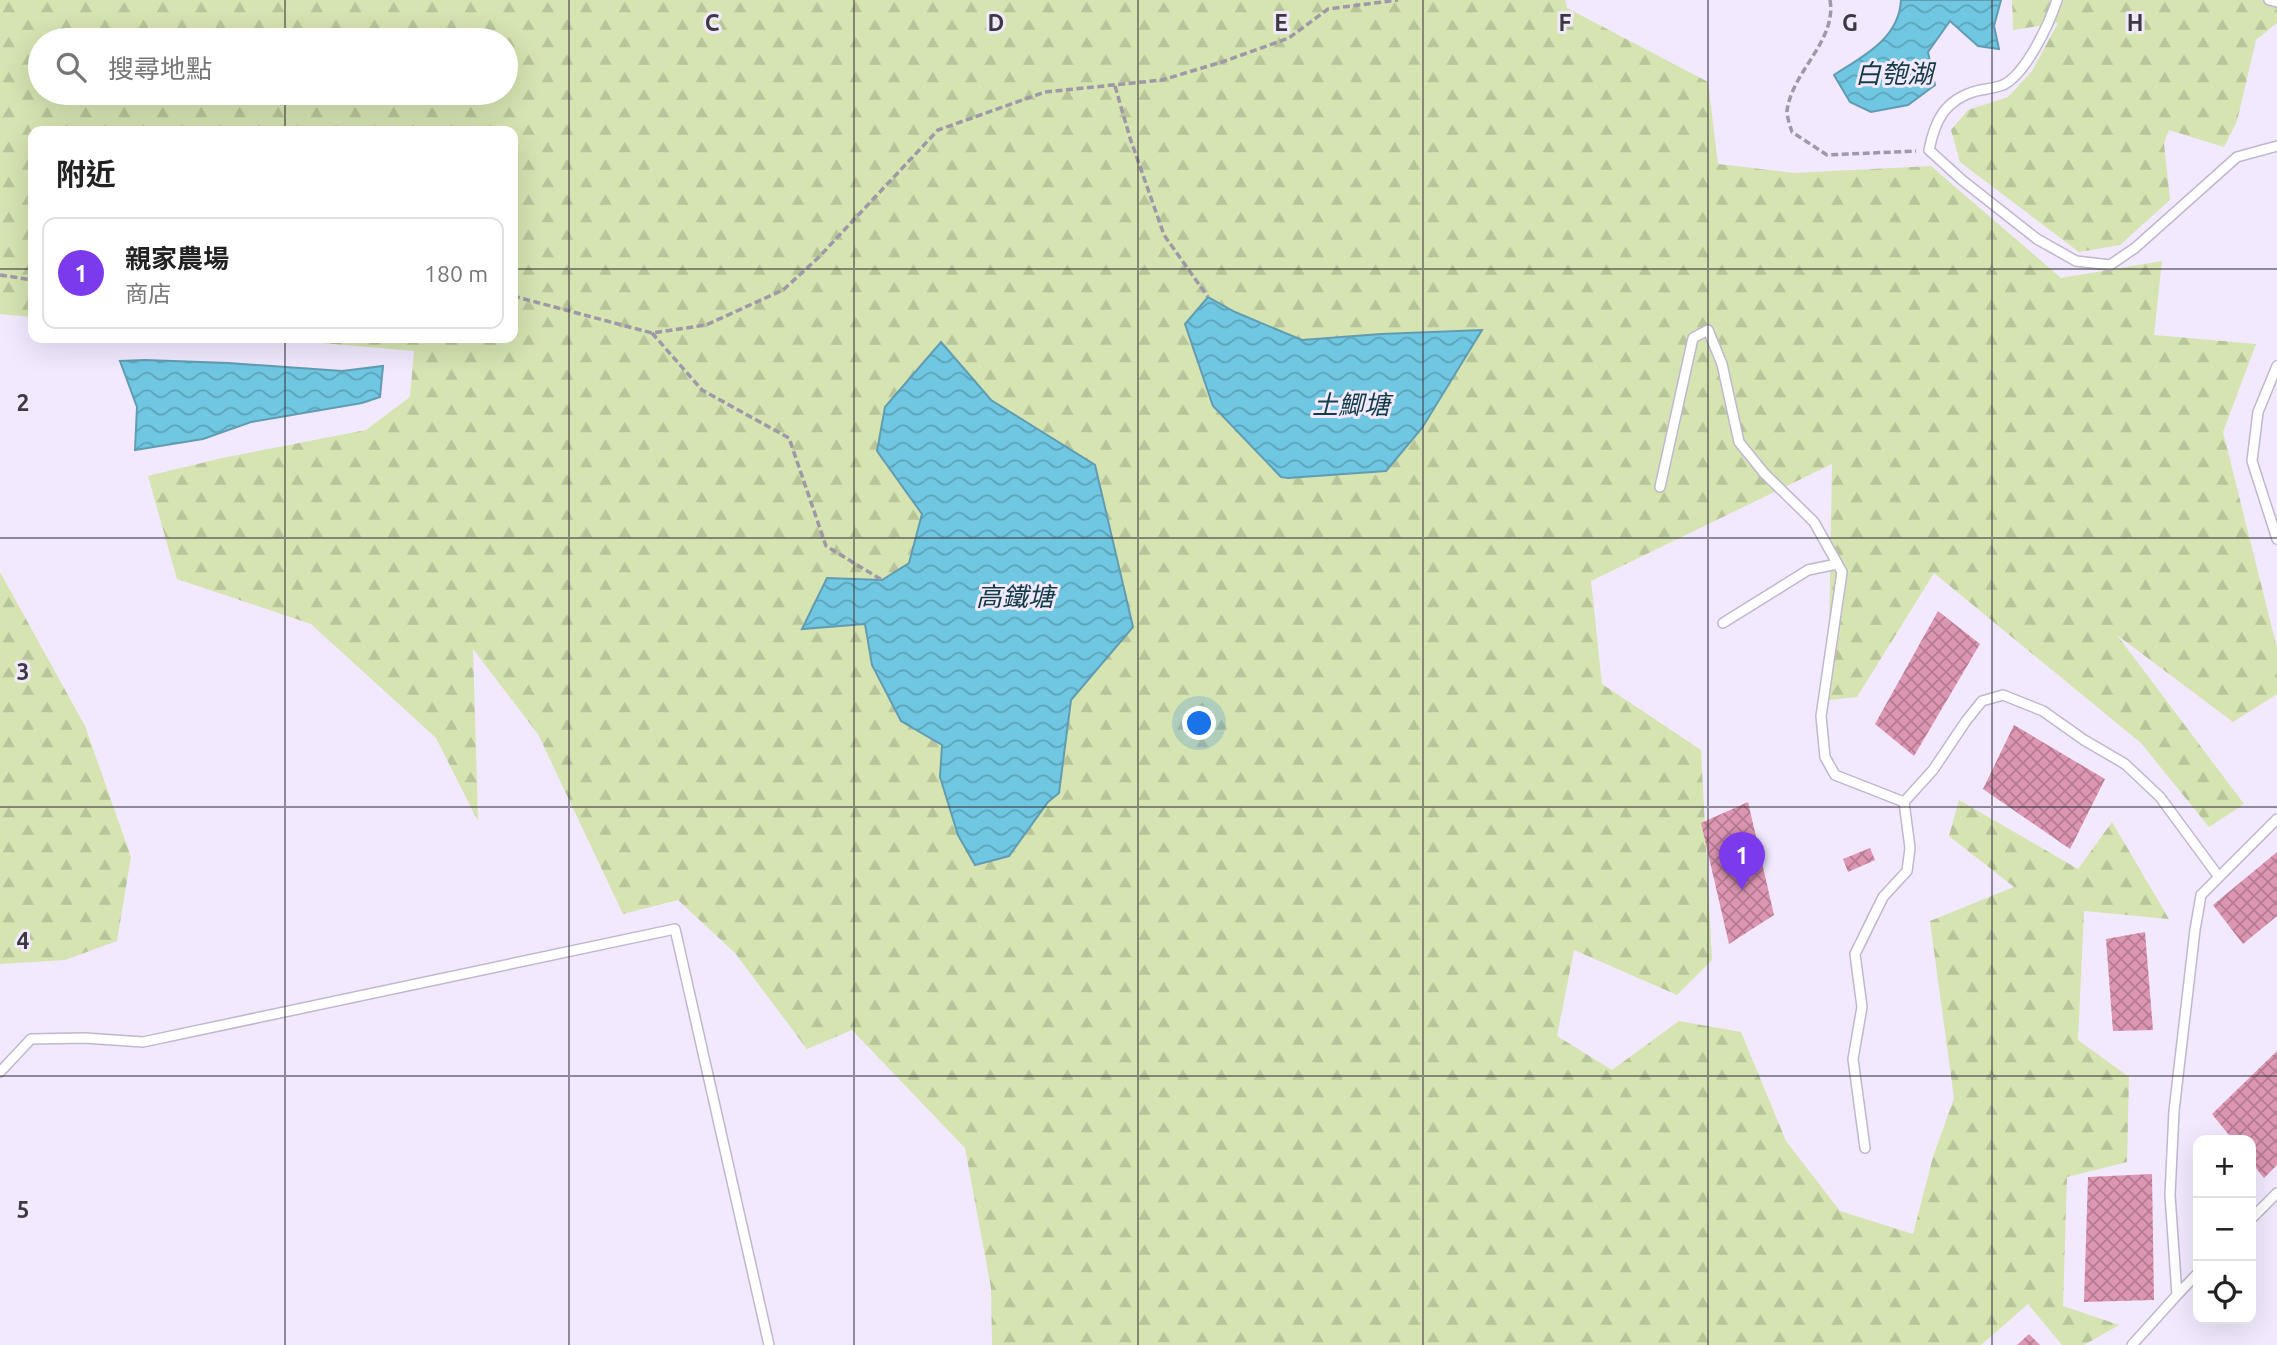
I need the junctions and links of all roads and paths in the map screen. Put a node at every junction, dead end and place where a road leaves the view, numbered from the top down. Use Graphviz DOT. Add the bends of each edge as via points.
graph roads {
  1 [pos="1398,0"];
  2 [pos="1830,0"];
  3 [pos="2057,0"];
  4 [pos="2269,0"];
  5 [pos="2277,2"];
  6 [pos="1115,85"];
  7 [pos="2277,146"];
  8 [pos="1929,150"];
  9 [pos="0,275"];
  10 [pos="28,280"];
  11 [pos="518,297"];
  12 [pos="1208,297"];
  13 [pos="652,332"];
  14 [pos="2277,366"];
  15 [pos="1660,487"];
  16 [pos="2277,539"];
  17 [pos="1837,564"];
  18 [pos="882,580"];
  19 [pos="1723,623"];
  20 [pos="1904,802"];
  21 [pos="2277,819"];
  22 [pos="2218,877"];
  23 [pos="0,1072"];
  24 [pos="1865,1148"];
  25 [pos="2277,1192"];
  26 [pos="2256,1214"];
  27 [pos="2193,1278"];
  28 [pos="2177,1295"];
  29 [pos="769,1345"];
  30 [pos="2132,1345"];
  1 -- 6 [label="path" via="1328,9 1289,38 1222,62 1162,80"];
  2 -- 8 [label="path" via="1829,26 1795,86 1787,113 1792,132 1827,155"];
  3 -- 8 [label="lane" via="2020,69 2004,85 1962,95 1951,103 1934,125"];
  4 -- 5 [label="lane"];
  6 -- 12 [label="path" via="1164,235"];
  6 -- 13 [label="path" via="1045,92 938,130 783,290 706,325"];
  7 -- 8 [label="lane" via="2237,157 2110,265 2076,261 2037,239"];
  9 -- 10 [label="path"];
  11 -- 13 [label="path"];
  13 -- 18 [label="path" via="702,390 789,438 826,546"];
  14 -- 16 [label="lane" via="2258,412 2252,461"];
  15 -- 17 [label="lane" via="1693,338 1708,330 1722,363 1738,442 1814,522"];
  17 -- 19 [label="lane" via="1808,570"];
  17 -- 20 [label="lane" via="1842,572 1839,602 1821,716 1825,757 1835,775"];
  20 -- 22 [label="lane" via="1982,701 2003,695 2043,710 2125,765 2160,797"];
  20 -- 24 [label="lane" via="1910,848 1907,871 1883,897 1855,954 1862,1007 1853,1059"];
  21 -- 22 [label="lane"];
  22 -- 28 [label="lane" via="2202,895 2195,930 2174,1111 2170,1195"];
  23 -- 29 [label="lane" via="32,1039 143,1042 675,929"];
  25 -- 26 [label="lane"];
  27 -- 28 [label="lane"];
  28 -- 30 [label="lane"];
}
